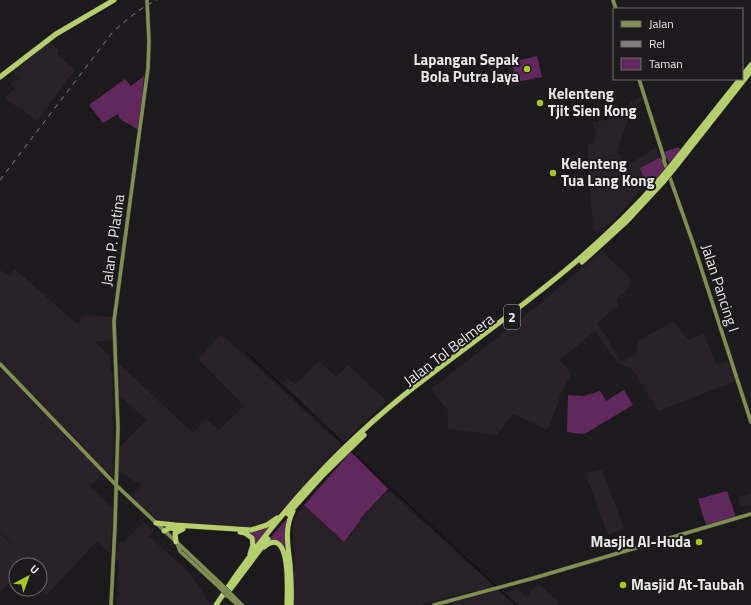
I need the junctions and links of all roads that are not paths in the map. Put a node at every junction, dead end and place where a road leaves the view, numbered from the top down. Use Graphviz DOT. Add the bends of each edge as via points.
graph roads {
  1 [pos="109,0"];
  2 [pos="114,0"];
  3 [pos="147,0"];
  4 [pos="751,65"];
  5 [pos="751,71"];
  6 [pos="0,73"];
  7 [pos="743,75"];
  8 [pos="0,77"];
  9 [pos="639,80"];
  10 [pos="739,80"];
  11 [pos="676,164"];
  12 [pos="0,364"];
  13 [pos="751,422"];
  14 [pos="344,452"];
  15 [pos="116,484"];
  16 [pos="303,497"];
  17 [pos="290,506"];
  18 [pos="751,514"];
  19 [pos="156,523"];
  20 [pos="183,529"];
  21 [pos="164,531"];
  22 [pos="176,542"];
  23 [pos="251,557"];
  24 [pos="233,598"];
  25 [pos="111,605"];
  26 [pos="216,605"];
  27 [pos="220,605"];
  28 [pos="238,605"];
  29 [pos="242,605"];
  30 [pos="287,605"];
  31 [pos="291,605"];
  32 [pos="434,605"];
  1 -- 6 [label="highway" via="57,30"];
  2 -- 8 [label="highway" via="56,34"];
  3 -- 15 [label="street, Jalan P. Platina" via="148,68 114,321 118,427"];
  4 -- 7 [label="highway"];
  5 -- 11 [label="highway, Jalan Tol Belmera / 2"];
  9 -- 13 [label="street, Jalan Pancing I"];
  10 -- 11 [label="highway, Jalan Tol Belmera / 2"];
  11 -- 14 [label="highway, Jalan Tol Belmera / 2, bridge" via="621,222 572,267 404,396"];
  12 -- 15 [label="street"];
  14 -- 16 [label="highway, Jalan Tol Belmera / 2"];
  14 -- 17 [label="highway, Jalan Tol Belmera / 2" via="319,474"];
  15 -- 19 [label="street"];
  15 -- 25 [label="street, Jalan P. Platina"];
  16 -- 23 [label="highway, Jalan Tol Belmera / 2"];
  16 -- 31 [label="highway" via="290,518 287,531"];
  17 -- 19 [label="highway" via="270,524 256,529"];
  17 -- 23 [label="highway, Jalan Tol Belmera / 2"];
  18 -- 32 [label="street"];
  19 -- 21 [label="street"];
  20 -- 21 [label="highway" via="172,528"];
  20 -- 22 [label="highway" via="175,533"];
  20 -- 23 [label="highway" via="245,533 253,541"];
  21 -- 22 [label="street"];
  22 -- 24 [label="street, bridge"];
  23 -- 26 [label="highway, Jalan Tol Belmera / 2"];
  23 -- 27 [label="highway, Jalan Tol Belmera / 2"];
  23 -- 30 [label="highway" via="268,544 277,544 283,548"];
  24 -- 28 [label="street"];
  24 -- 29 [label="street"];
}
